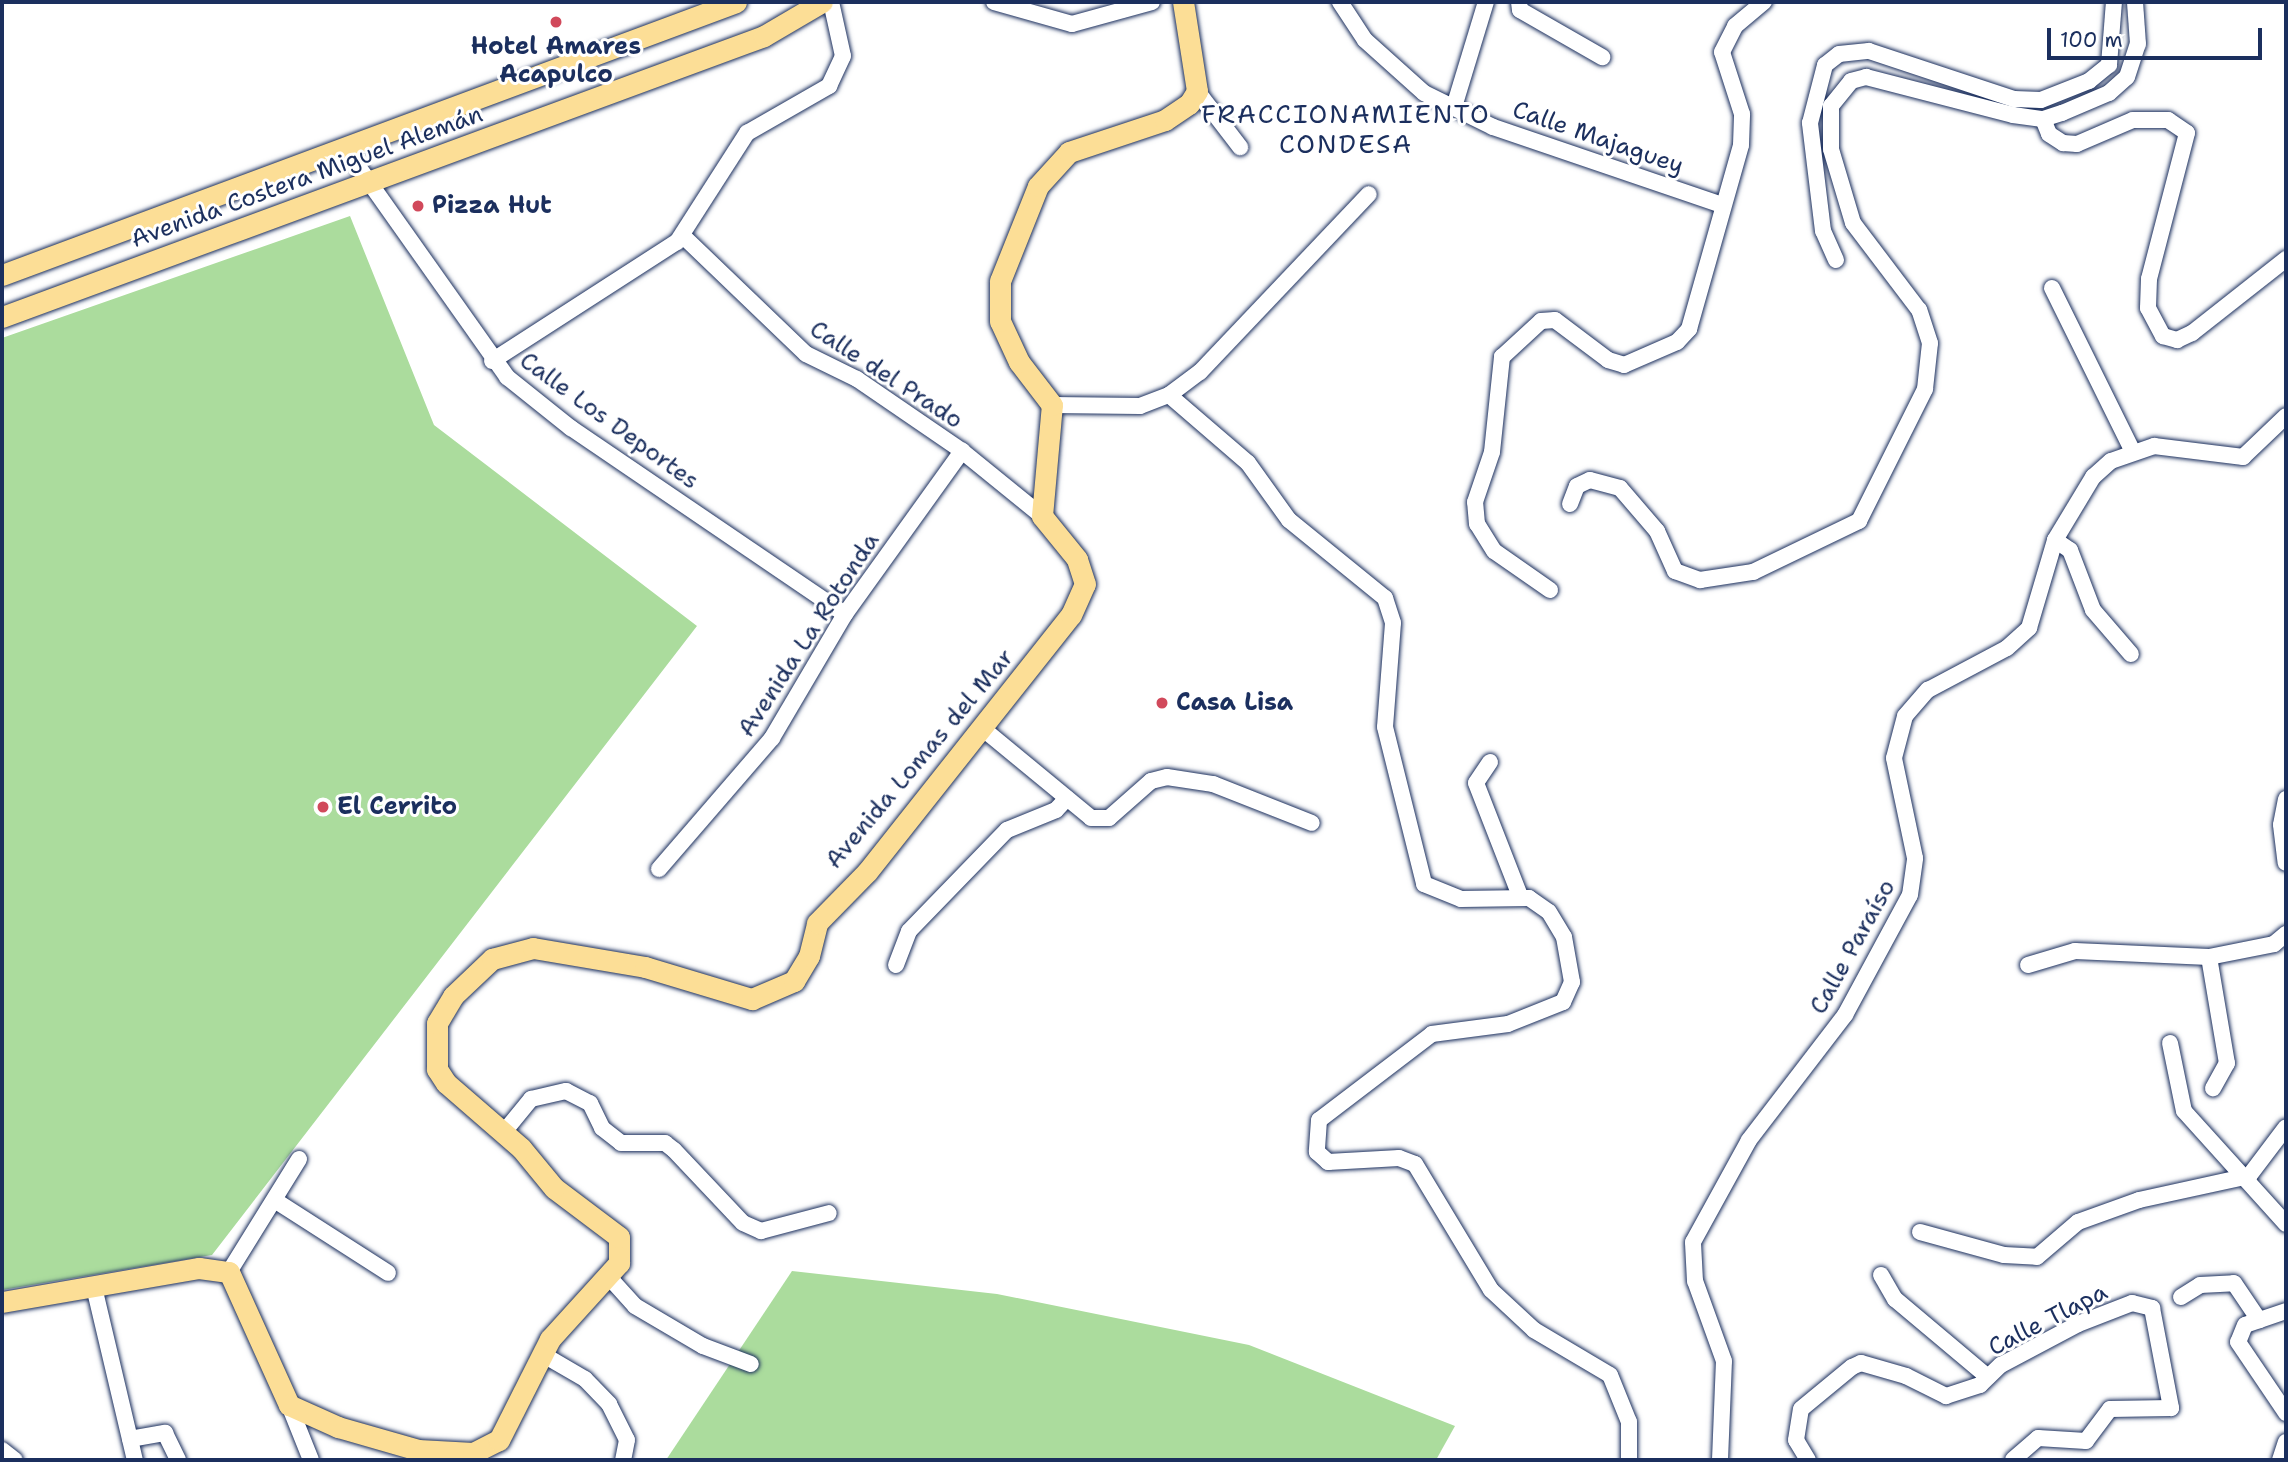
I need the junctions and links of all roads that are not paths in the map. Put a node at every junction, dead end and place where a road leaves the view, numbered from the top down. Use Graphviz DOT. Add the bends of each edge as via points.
graph roads {
  1 [pos="736,2"];
  2 [pos="822,2"];
  3 [pos="831,2"];
  4 [pos="994,2"];
  5 [pos="1152,2"];
  6 [pos="1182,2"];
  7 [pos="1340,2"];
  8 [pos="1486,2"];
  9 [pos="1519,2"];
  10 [pos="1764,2"];
  11 [pos="2114,2"];
  12 [pos="2135,2"];
  13 [pos="1602,57"];
  14 [pos="1197,91"];
  15 [pos="1454,107"];
  16 [pos="2043,119"];
  17 [pos="1240,147"];
  18 [pos="345,148"];
  19 [pos="366,184"];
  20 [pos="1369,194"];
  21 [pos="1719,204"];
  22 [pos="683,236"];
  23 [pos="1836,260"];
  24 [pos="2286,260"];
  25 [pos="2,275"];
  26 [pos="2052,288"];
  27 [pos="2,317"];
  28 [pos="492,361"];
  29 [pos="1169,395"];
  30 [pos="1052,405"];
  31 [pos="2286,416"];
  32 [pos="2132,450"];
  33 [pos="962,451"];
  34 [pos="1570,504"];
  35 [pos="1042,516"];
  36 [pos="2056,540"];
  37 [pos="1550,590"];
  38 [pos="845,614"];
  39 [pos="2131,653"];
  40 [pos="982,728"];
  41 [pos="1490,762"];
  42 [pos="1068,798"];
  43 [pos="2286,799"];
  44 [pos="1312,823"];
  45 [pos="2286,863"];
  46 [pos="659,869"];
  47 [pos="1520,896"];
  48 [pos="2286,934"];
  49 [pos="2209,957"];
  50 [pos="896,965"];
  51 [pos="2028,965"];
  52 [pos="2170,1043"];
  53 [pos="2213,1088"];
  54 [pos="2286,1127"];
  55 [pos="504,1132"];
  56 [pos="299,1158"];
  57 [pos="2249,1177"];
  58 [pos="276,1201"];
  59 [pos="829,1213"];
  60 [pos="2286,1224"];
  61 [pos="1920,1232"];
  62 [pos="229,1272"];
  63 [pos="388,1273"];
  64 [pos="1881,1275"];
  65 [pos="608,1276"];
  66 [pos="93,1287"];
  67 [pos="2180,1297"];
  68 [pos="2,1302"];
  69 [pos="2286,1311"];
  70 [pos="2259,1320"];
  71 [pos="542,1354"];
  72 [pos="751,1364"];
  73 [pos="1988,1377"];
  74 [pos="289,1405"];
  75 [pos="2286,1413"];
  76 [pos="130,1439"];
  77 [pos="2286,1442"];
  78 [pos="2,1450"];
  79 [pos="457,1457"];
  80 [pos="15,1460"];
  81 [pos="135,1460"];
  82 [pos="178,1460"];
  83 [pos="311,1460"];
  84 [pos="623,1460"];
  85 [pos="1629,1460"];
  86 [pos="1720,1460"];
  87 [pos="1808,1460"];
  88 [pos="2013,1460"];
  89 [pos="2280,1460"];
  1 -- 18 [label="main road, Avenida Costera Miguel Alemán"];
  2 -- 19 [label="main road, Avenida Costera Miguel Alemán" via="764,36"];
  3 -- 22 [label="street" via="842,40 836,78 742,139"];
  4 -- 5 [label="street" via="1072,24"];
  6 -- 14 [label="main road"];
  7 -- 15 [label="street, Calle Majaguey" via="1365,40 1424,93"];
  8 -- 15 [label="street"];
  9 -- 13 [label="street" via="1520,10"];
  10 -- 21 [label="street" via="1735,26 1722,52 1742,114 1737,175"];
  11 -- 23 [label="street" via="2109,65 2090,81 2041,100 2014,99 1869,51 1832,60 1815,83 1810,123 1823,231"];
  12 -- 16 [label="street" via="2138,44 2127,77 2109,93"];
  14 -- 17 [label="street"];
  14 -- 30 [label="main road" via="1165,120 1069,152 1038,186 1020,222 1000,281 1000,321 1019,362"];
  15 -- 21 [label="street, Calle Majaguey"];
  16 -- 24 [label="street" via="2049,134 2063,143 2077,144 2133,120 2168,120 2187,133 2148,279 2148,309 2163,337 2177,340 2192,333"];
  16 -- 34 [label="street" via="1874,77 1851,81 1831,106 1831,149 1853,223 1919,310 1930,343 1926,389 1859,521 1753,572 1700,580 1675,571 1657,531 1620,488 1590,480 1577,486"];
  18 -- 19 [label="street, Calle Los Deportes"];
  18 -- 25 [label="main road, Avenida Costera Miguel Alemán"];
  19 -- 27 [label="main road, Avenida Costera Miguel Alemán"];
  19 -- 28 [label="street, Calle Los Deportes"];
  20 -- 29 [label="street" via="1200,372"];
  21 -- 37 [label="street" via="1689,330 1677,342 1616,364 1555,320 1530,325 1502,357 1492,452 1475,502 1477,524 1494,551"];
  22 -- 28 [label="street"];
  22 -- 33 [label="street, Calle del Prado" via="806,354 857,379"];
  26 -- 32 [label="street"];
  28 -- 38 [label="street, Calle Los Deportes" via="571,428"];
  29 -- 30 [label="street" via="1140,406"];
  29 -- 47 [label="street" via="1248,463 1289,520 1385,598 1393,623 1385,727 1424,884 1461,899"];
  30 -- 35 [label="main road"];
  31 -- 32 [label="street" via="2243,457 2154,446"];
  32 -- 36 [label="street, Calle Paraíso" via="2093,477"];
  33 -- 35 [label="street, Calle del Prado"];
  33 -- 38 [label="street, Avenida La Rotonda"];
  35 -- 40 [label="main road, Avenida Lomas del Mar" via="1077,559 1085,584 1071,615"];
  36 -- 39 [label="street" via="2070,550 2093,610"];
  36 -- 86 [label="street, Calle Paraíso" via="2029,628 2007,648 1928,690 1905,716 1895,758 1915,858 1910,895 1845,1014 1748,1140 1693,1242 1695,1281 1724,1361"];
  38 -- 46 [label="street, Avenida La Rotonda" via="772,738"];
  40 -- 42 [label="street"];
  40 -- 55 [label="main road, Avenida Lomas del Mar" via="867,872 817,923 809,957 794,981 775,992 752,999 587,954 533,948 492,959 453,996 436,1023 435,1052 446,1083"];
  41 -- 47 [label="street" via="1476,783"];
  42 -- 44 [label="street" via="1091,818 1109,818 1151,781 1167,777 1213,784"];
  42 -- 50 [label="street" via="1056,810 1007,830 909,931"];
  43 -- 45 [label="street" via="2281,825"];
  47 -- 85 [label="street" via="1549,912 1564,937 1572,982 1563,1002 1508,1024 1449,1028 1418,1042 1319,1120 1314,1138 1328,1162 1399,1158 1415,1164 1490,1290 1534,1330 1610,1375 1629,1422"];
  48 -- 49 [label="street" via="2274,944"];
  49 -- 51 [label="street" via="2075,951"];
  49 -- 53 [label="street" via="2227,1063"];
  52 -- 57 [label="street" via="2184,1111"];
  54 -- 57 [label="street"];
  55 -- 59 [label="street" via="531,1100 566,1091 590,1103 602,1128 621,1143 665,1143 743,1223 761,1231"];
  55 -- 65 [label="main road, Avenida Lomas del Mar" via="554,1188 619,1237 619,1263"];
  56 -- 58 [label="street"];
  57 -- 60 [label="street"];
  57 -- 61 [label="street" via="2139,1200 2077,1222 2037,1257 2004,1255"];
  58 -- 62 [label="street"];
  58 -- 63 [label="street"];
  62 -- 66 [label="main road" via="200,1268"];
  62 -- 74 [label="main road"];
  64 -- 73 [label="street, Calle Tlapa" via="1895,1299"];
  65 -- 71 [label="main road, Avenida Lomas del Mar"];
  65 -- 72 [label="street" via="635,1306 703,1346"];
  66 -- 68 [label="main road"];
  66 -- 76 [label="street"];
  67 -- 70 [label="street" via="2200,1285 2234,1283"];
  69 -- 70 [label="street"];
  70 -- 75 [label="street" via="2240,1333 2240,1351"];
  71 -- 79 [label="main road, Avenida Lomas del Mar" via="499,1440"];
  71 -- 84 [label="street" via="585,1379 609,1404 627,1440"];
  73 -- 87 [label="street" via="1947,1396 1861,1363 1811,1396 1797,1423 1796,1440"];
  73 -- 88 [label="street, Calle Tlapa" via="2078,1324 2132,1303 2152,1308 2160,1373 2173,1401 2162,1412 2110,1409 2086,1441 2075,1444 2038,1438"];
  74 -- 79 [label="main road, Avenida Lomas del Mar" via="396,1446"];
  74 -- 83 [label="street"];
  76 -- 81 [label="street"];
  76 -- 82 [label="street" via="165,1433"];
  77 -- 89 [label="street"];
  78 -- 80 [label="street"];
}
